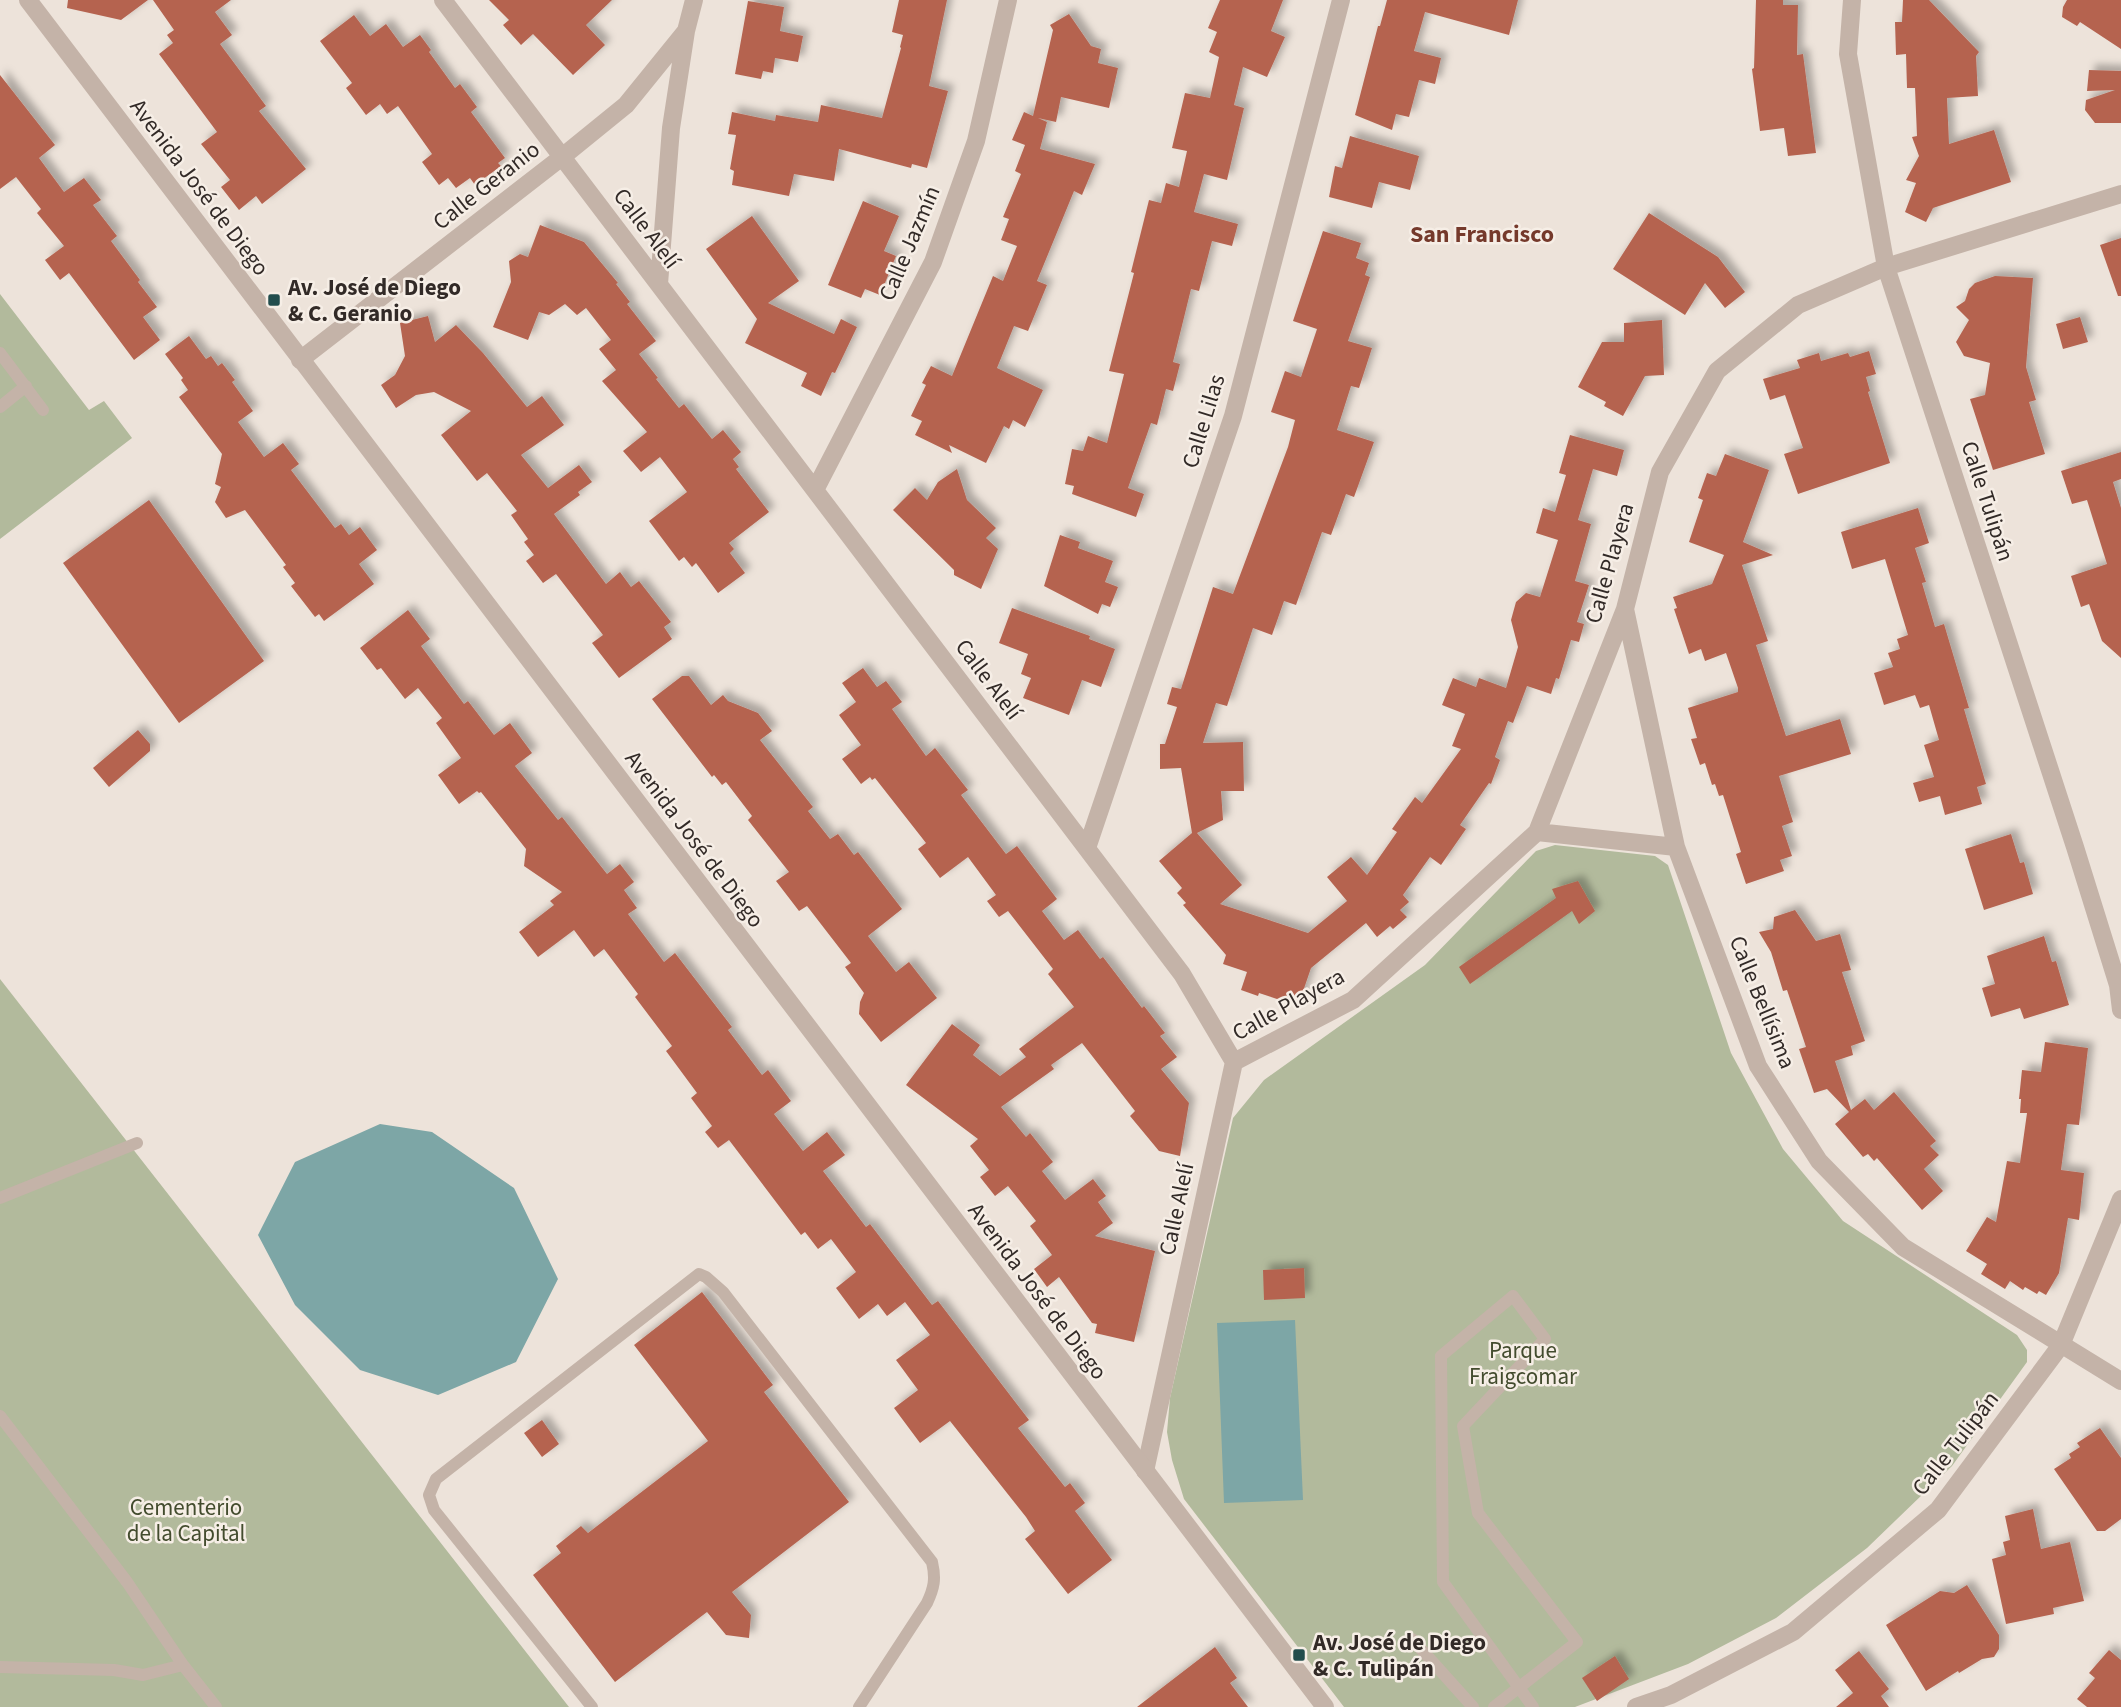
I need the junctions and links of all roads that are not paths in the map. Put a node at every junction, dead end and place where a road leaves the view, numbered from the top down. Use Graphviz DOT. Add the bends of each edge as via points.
graph roads {
  1 [pos="28,0"];
  2 [pos="443,0"];
  3 [pos="694,0"];
  4 [pos="1008,0"];
  5 [pos="1341,0"];
  6 [pos="1852,0"];
  7 [pos="686,31"];
  8 [pos="562,157"];
  9 [pos="2121,194"];
  10 [pos="1886,267"];
  11 [pos="659,284"];
  12 [pos="0,353"];
  13 [pos="300,360"];
  14 [pos="26,386"];
  15 [pos="0,407"];
  16 [pos="43,410"];
  17 [pos="815,490"];
  18 [pos="1625,609"];
  19 [pos="1537,832"];
  20 [pos="1676,847"];
  21 [pos="1087,848"];
  22 [pos="2121,1010"];
  23 [pos="1234,1062"];
  24 [pos="137,1143"];
  25 [pos="0,1198"];
  26 [pos="2121,1199"];
  27 [pos="2061,1345"];
  28 [pos="2121,1381"];
  29 [pos="0,1416"];
  30 [pos="1144,1471"];
  31 [pos="1412,1639"];
  32 [pos="183,1665"];
  33 [pos="0,1667"];
  34 [pos="1519,1688"];
  35 [pos="216,1707"];
  36 [pos="592,1707"];
  37 [pos="859,1707"];
  38 [pos="1325,1707"];
  39 [pos="1473,1707"];
  40 [pos="1494,1707"];
  41 [pos="1533,1707"];
  42 [pos="1636,1707"];
  1 -- 13 [label="street, Avenida José de Diego"];
  2 -- 8 [label="street, Calle Alelí"];
  3 -- 7 [label="street, Calle Geranio"];
  4 -- 17 [label="street, Calle Jazmín" via="976,141 933,262"];
  5 -- 21 [label="street, Calle Lilas" via="1233,415"];
  6 -- 10 [label="street, Calle Tulipán" via="1848,54"];
  7 -- 8 [label="street, Calle Geranio" via="626,105"];
  7 -- 11 [label="street, Calle Geranio" via="671,128"];
  8 -- 11 [label="street, Calle Alelí"];
  8 -- 13 [label="street, Calle Geranio"];
  9 -- 10 [label="street, Calle Playera"];
  10 -- 18 [label="street, Calle Playera" via="1798,305 1717,371 1660,472"];
  10 -- 22 [label="street, Calle Tulipán" via="2071,834 2118,985"];
  11 -- 17 [label="street, Calle Alelí"];
  12 -- 14 [label="lane"];
  13 -- 30 [label="street, Avenida José de Diego"];
  14 -- 15 [label="lane"];
  14 -- 16 [label="lane"];
  17 -- 21 [label="street, Calle Alelí"];
  18 -- 19 [label="street, Calle Playera"];
  18 -- 20 [label="street, Calle Bellísima"];
  19 -- 20 [label="street"];
  19 -- 23 [label="street, Calle Playera" via="1353,1000"];
  20 -- 27 [label="street, Calle Bellísima" via="1758,1066 1819,1161 1903,1247"];
  21 -- 23 [label="street, Calle Alelí" via="1182,974"];
  23 -- 30 [label="street, Calle Alelí"];
  24 -- 25 [label="lane"];
  26 -- 27 [label="street, Calle Tulipán"];
  27 -- 28 [label="street, Calle Bellísima"];
  27 -- 42 [label="street, Calle Tulipán" via="1938,1510 1793,1632 1671,1695"];
  29 -- 32 [label="lane" via="127,1582"];
  30 -- 38 [label="street, Avenida José de Diego"];
  31 -- 39 [label="lane"];
  32 -- 33 [label="lane" via="143,1675"];
  32 -- 35 [label="lane"];
  34 -- 34 [label="lane" via="1577,1642 1478,1513 1463,1426 1545,1339 1513,1296 1441,1356 1443,1582"];
  34 -- 40 [label="lane"];
  34 -- 41 [label="lane"];
  36 -- 37 [label="lane" via="434,1510 429,1495 436,1479 698,1275 723,1292 932,1562 934,1588 927,1603"];
}
